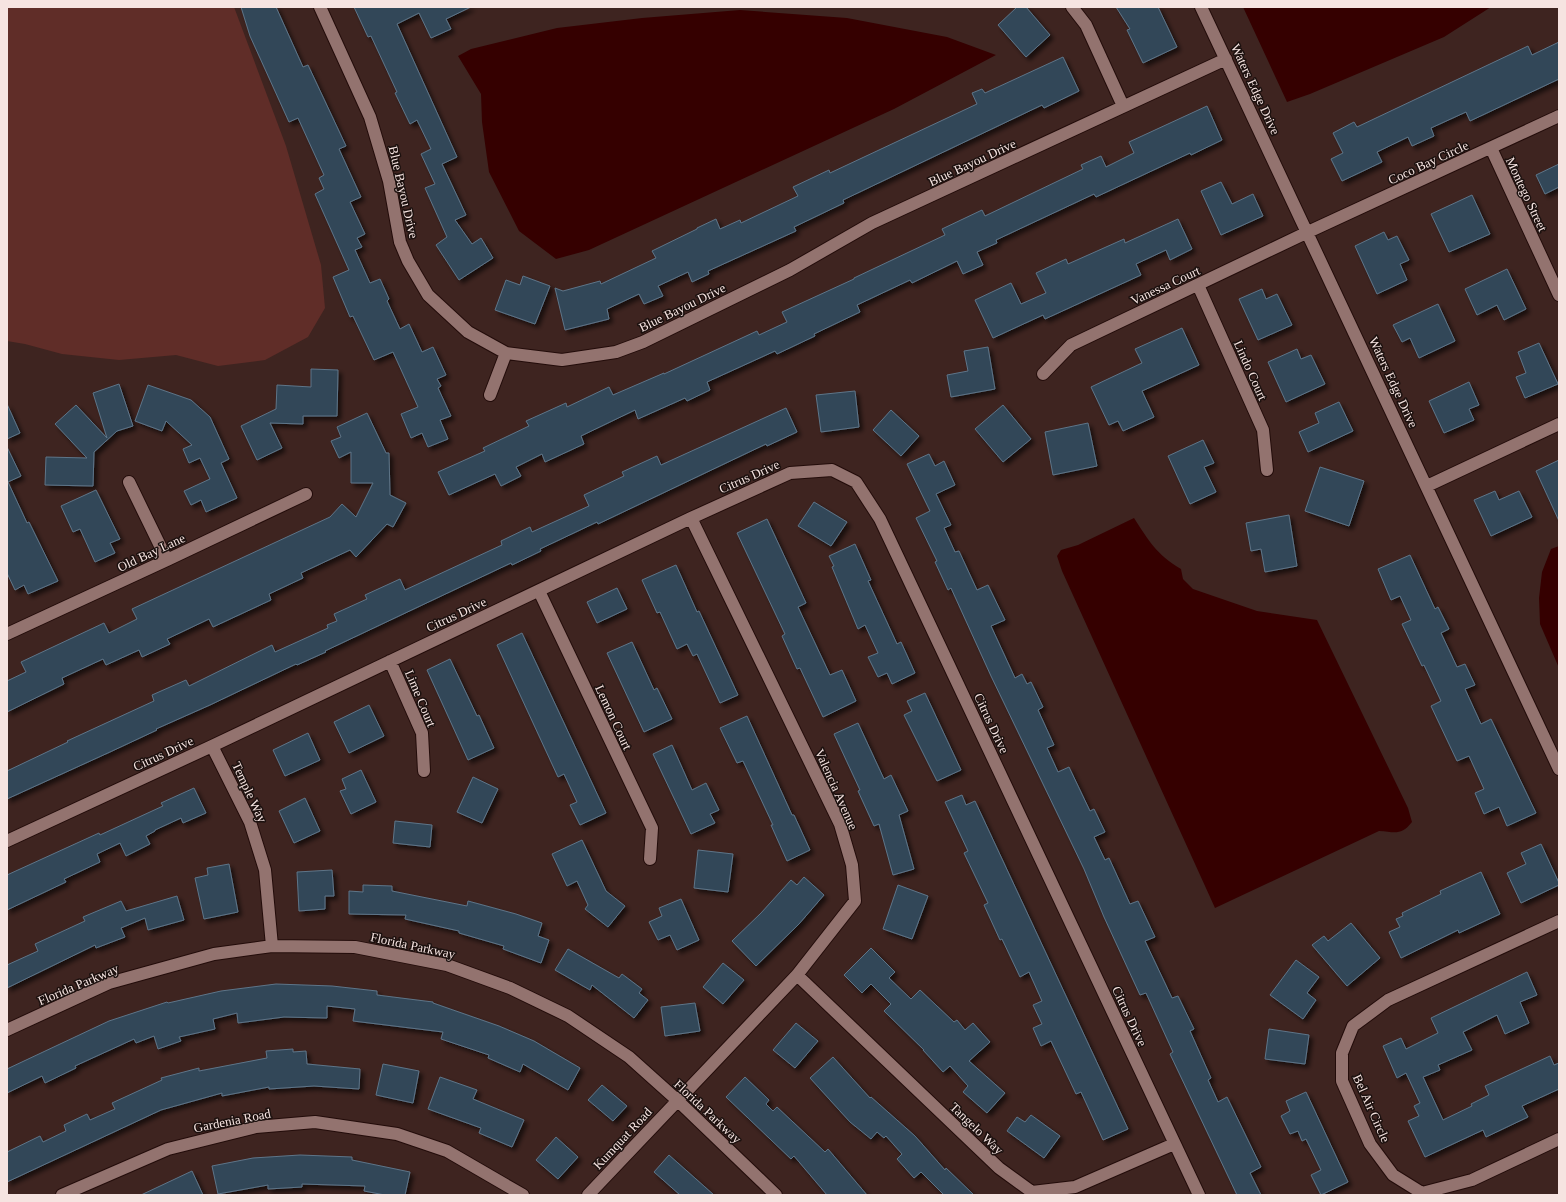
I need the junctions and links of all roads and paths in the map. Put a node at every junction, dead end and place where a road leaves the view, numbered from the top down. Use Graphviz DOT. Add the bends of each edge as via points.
graph roads {
  1 [pos="320,7"];
  2 [pos="1072,7"];
  3 [pos="1201,7"];
  4 [pos="1226,58"];
  5 [pos="1123,106"];
  6 [pos="1559,116"];
  7 [pos="1491,148"];
  8 [pos="1308,232"];
  9 [pos="1198,285"];
  10 [pos="1559,295"];
  11 [pos="506,353"];
  12 [pos="1043,374"];
  13 [pos="490,395"];
  14 [pos="1559,424"];
  15 [pos="1266,470"];
  16 [pos="129,482"];
  17 [pos="1427,486"];
  18 [pos="306,494"];
  19 [pos="690,518"];
  20 [pos="167,560"];
  21 [pos="539,591"];
  22 [pos="7,634"];
  23 [pos="390,661"];
  24 [pos="212,746"];
  25 [pos="1559,769"];
  26 [pos="424,771"];
  27 [pos="7,841"];
  28 [pos="650,859"];
  29 [pos="1559,921"];
  30 [pos="272,946"];
  31 [pos="797,975"];
  32 [pos="7,1030"];
  33 [pos="677,1100"];
  34 [pos="1559,1139"];
  35 [pos="1174,1144"];
  36 [pos="62,1195"];
  37 [pos="523,1195"];
  38 [pos="588,1195"];
  39 [pos="776,1195"];
  40 [pos="1199,1195"];
  1 -- 11 [label="street, Blue Bayou Drive" via="370,118 389,181 400,242 408,261 428,295 468,332"];
  2 -- 5 [label="street" via="1086,25"];
  3 -- 4 [label="street, Waters Edge Drive"];
  4 -- 5 [label="street, Blue Bayou Drive"];
  4 -- 8 [label="street, Waters Edge Drive"];
  5 -- 11 [label="street, Blue Bayou Drive" via="872,223 790,270 644,342 616,352 562,360"];
  6 -- 7 [label="street, Coco Bay Circle"];
  7 -- 8 [label="street, Coco Bay Circle"];
  7 -- 10 [label="street, Montego Street"];
  8 -- 9 [label="street, Vanessa Court"];
  8 -- 17 [label="street, Waters Edge Drive"];
  9 -- 12 [label="street, Vanessa Court" via="1071,345"];
  9 -- 15 [label="street, Lindo Court" via="1263,430"];
  11 -- 13 [label="street"];
  14 -- 17 [label="street"];
  16 -- 20 [label="street"];
  17 -- 25 [label="street, Waters Edge Drive"];
  18 -- 20 [label="street, Old Bay Lane"];
  19 -- 21 [label="street, Citrus Drive"];
  19 -- 31 [label="street, Valencia Avenue" via="840,824 852,865 855,901"];
  19 -- 35 [label="street, Citrus Drive" via="790,473 832,470 856,482 880,519"];
  20 -- 22 [label="street, Old Bay Lane"];
  21 -- 23 [label="street, Citrus Drive"];
  21 -- 28 [label="street, Lemon Court" via="652,828"];
  23 -- 24 [label="street, Citrus Drive"];
  23 -- 26 [label="street, Lime Court" via="422,733"];
  24 -- 27 [label="street, Citrus Drive"];
  24 -- 30 [label="street, Temple Way" via="250,822 257,843 265,870"];
  29 -- 34 [label="street, Bel Air Circle" via="1388,1000 1354,1026 1342,1053 1342,1081 1370,1144 1393,1174 1422,1193 1472,1180"];
  30 -- 32 [label="street, Florida Parkway" via="214,954 109,983"];
  30 -- 33 [label="street, Florida Parkway" via="355,947 447,965 510,988 568,1016 586,1028 629,1057"];
  31 -- 33 [label="street, Valencia Avenue"];
  31 -- 35 [label="street, Tangelo Way" via="999,1168 1032,1192 1075,1187"];
  33 -- 38 [label="street, Kumquat Road"];
  33 -- 39 [label="street, Florida Parkway"];
  35 -- 40 [label="street, Citrus Drive"];
  36 -- 37 [label="street, Gardenia Road" via="168,1149 256,1127 315,1122 397,1134 447,1151"];
}
